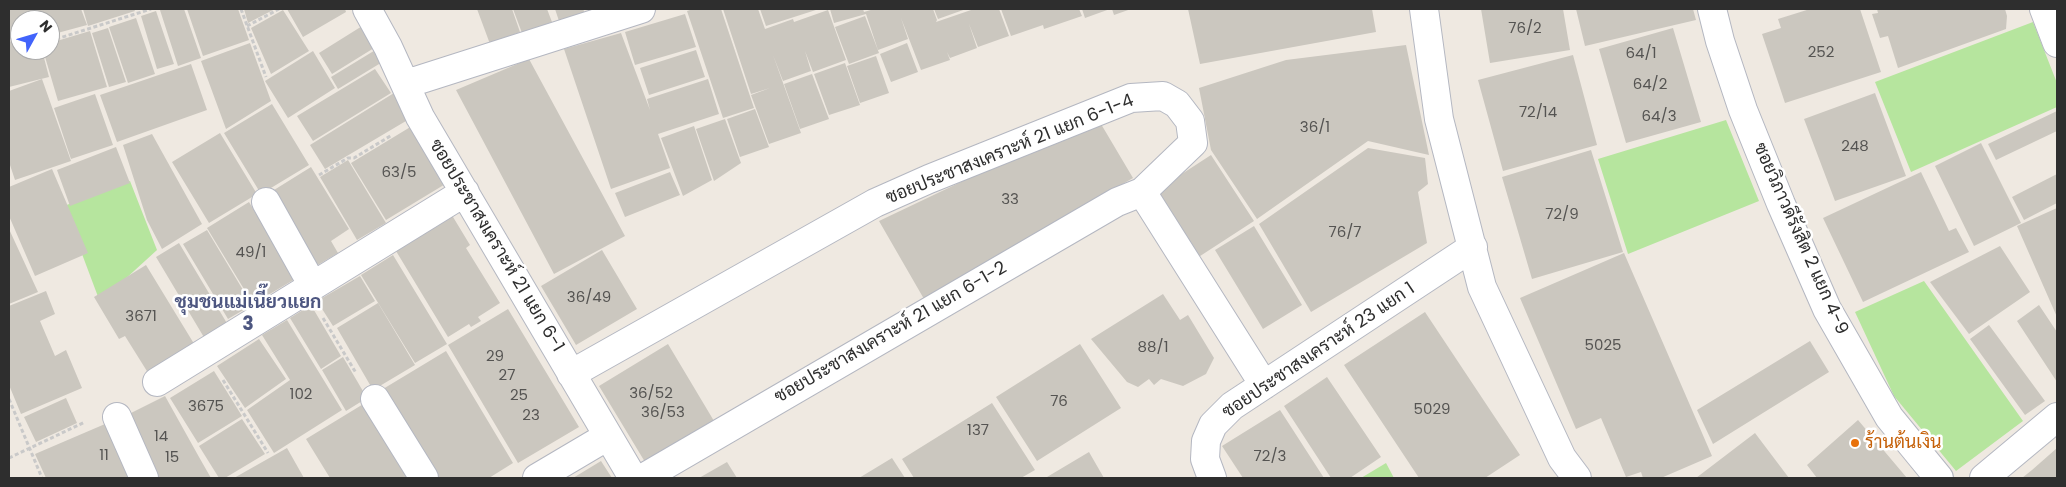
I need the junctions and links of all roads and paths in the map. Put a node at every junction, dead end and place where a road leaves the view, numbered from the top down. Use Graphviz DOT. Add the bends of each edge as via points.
graph roads {
  1 [pos="151,9"];
  2 [pos="241,9"];
  3 [pos="279,9"];
  4 [pos="367,9"];
  5 [pos="641,9"];
  6 [pos="1424,9"];
  7 [pos="1712,9"];
  8 [pos="2044,9"];
  9 [pos="247,26"];
  10 [pos="60,38"];
  11 [pos="2057,42"];
  12 [pos="266,77"];
  13 [pos="406,84"];
  14 [pos="420,117"];
  15 [pos="319,175"];
  16 [pos="465,192"];
  17 [pos="1142,192"];
  18 [pos="266,202"];
  19 [pos="1473,247"];
  20 [pos="310,288"];
  21 [pos="205,352"];
  22 [pos="357,374"];
  23 [pos="572,374"];
  24 [pos="157,382"];
  25 [pos="1264,385"];
  26 [pos="9,399"];
  27 [pos="374,399"];
  28 [pos="117,416"];
  29 [pos="2057,417"];
  30 [pos="608,436"];
  31 [pos="268,453"];
  32 [pos="42,478"];
  33 [pos="144,478"];
  34 [pos="424,478"];
  35 [pos="537,478"];
  36 [pos="633,478"];
  37 [pos="643,478"];
  38 [pos="1212,478"];
  39 [pos="1577,478"];
  40 [pos="1938,478"];
  41 [pos="1984,478"];
  1 -- 10 [label="path"];
  2 -- 9 [label="path"];
  3 -- 9 [label="path"];
  4 -- 13 [label="street, ซอยประชาสงเคราะห์ 21 แยก 6-1"];
  5 -- 13 [label="street"];
  6 -- 19 [label="street" via="1439,119"];
  7 -- 40 [label="street, ซอยวิภาวดีรังสิต 2 แยก 4-9" via="1743,110 1827,309 1889,417"];
  8 -- 11 [label="street"];
  9 -- 12 [label="path"];
  13 -- 14 [label="street, ซอยประชาสงเคราะห์ 21 แยก 6-1"];
  14 -- 15 [label="path" via="354,158 348,158"];
  14 -- 16 [label="street, ซอยประชาสงเคราะห์ 21 แยก 6-1"];
  16 -- 20 [label="street"];
  16 -- 23 [label="street, ซอยประชาสงเคราะห์ 21 แยก 6-1"];
  17 -- 23 [label="street, ซอยประชาสงเคราะห์ 21 แยก 6-1-4" via="1193,144 1190,121 1178,104 1163,96 1131,98 875,204"];
  17 -- 25 [label="street"];
  17 -- 37 [label="street, ซอยประชาสงเคราะห์ 21 แยก 6-1-2" via="1117,202"];
  18 -- 20 [label="street"];
  19 -- 25 [label="street, ซอยประชาสงเคราะห์ 23 แยก 1"];
  19 -- 39 [label="street" via="1482,287 1562,458"];
  20 -- 21 [label="street"];
  20 -- 22 [label="path"];
  21 -- 24 [label="street"];
  21 -- 31 [label="path"];
  23 -- 30 [label="street, ซอยประชาสงเคราะห์ 21 แยก 6-1"];
  25 -- 38 [label="street, ซอยประชาสงเคราะห์ 23 แยก 1" via="1232,406 1213,425 1206,441 1205,459"];
  26 -- 32 [label="path"];
  27 -- 34 [label="street"];
  28 -- 33 [label="street"];
  29 -- 41 [label="street"];
  30 -- 35 [label="street"];
  30 -- 36 [label="street, ซอยประชาสงเคราะห์ 21 แยก 6-1"];
}
